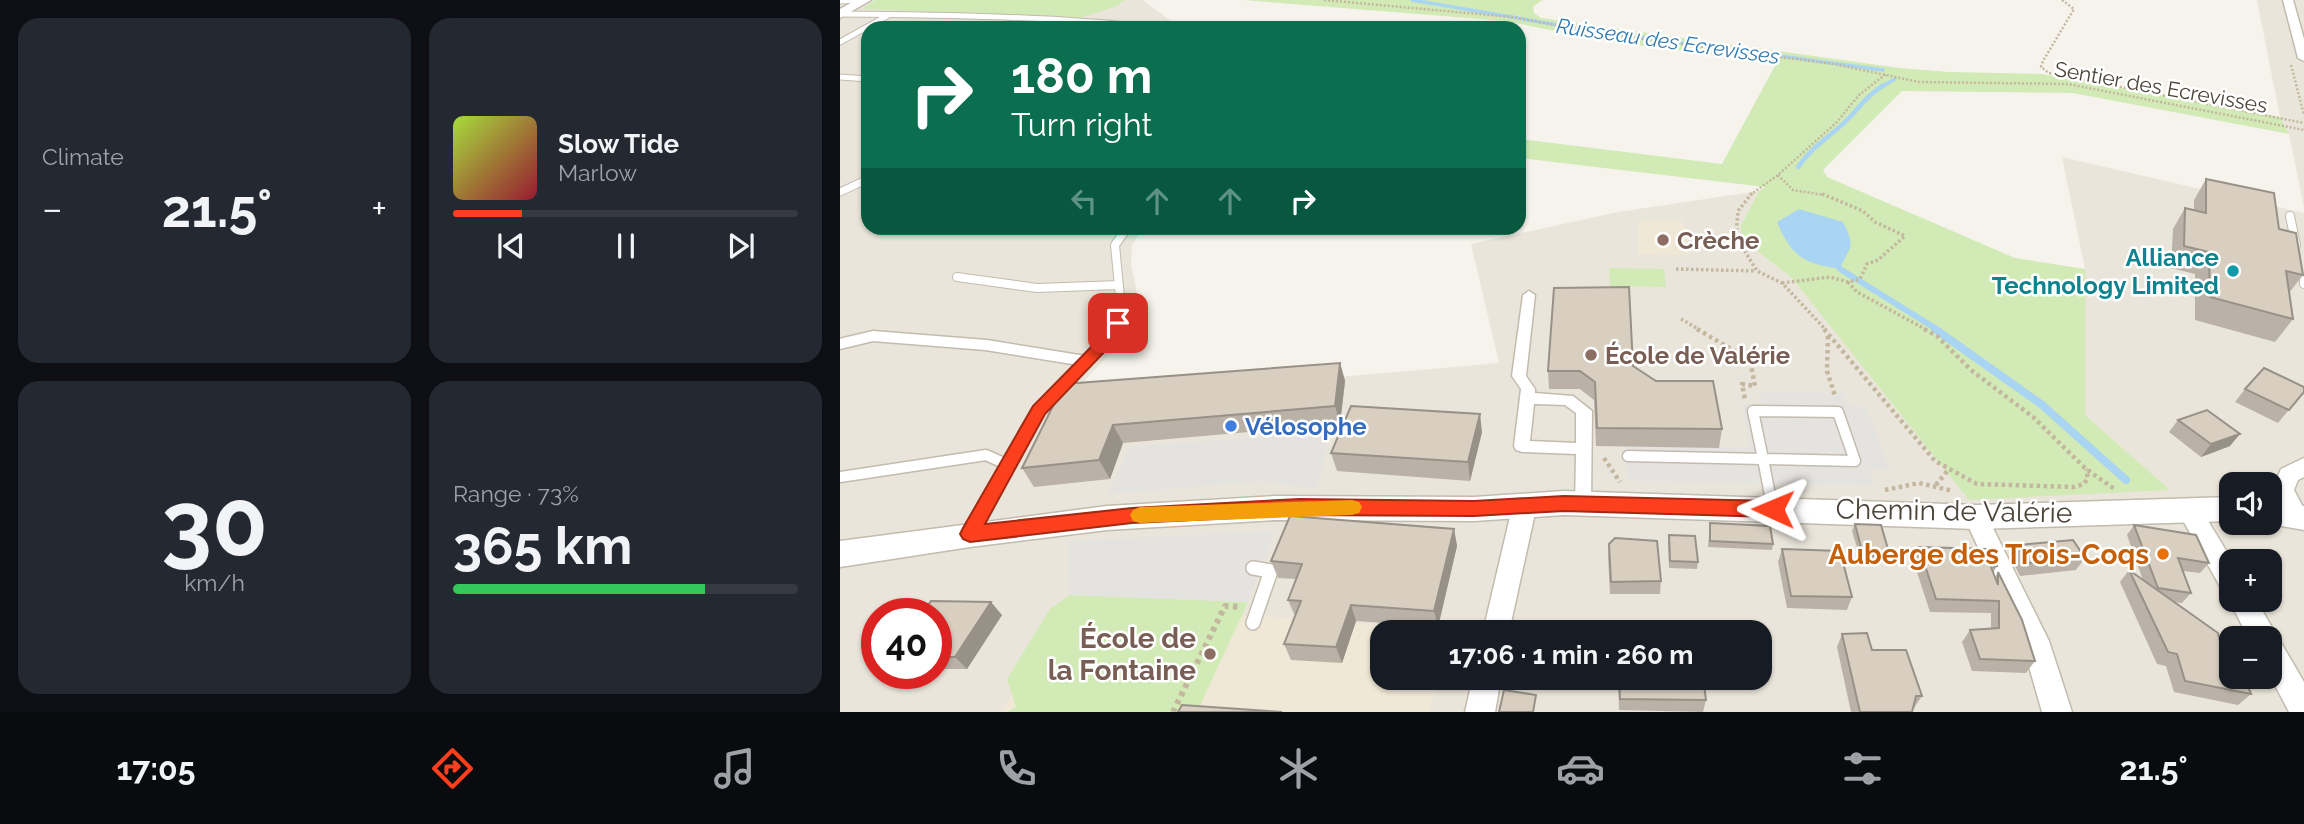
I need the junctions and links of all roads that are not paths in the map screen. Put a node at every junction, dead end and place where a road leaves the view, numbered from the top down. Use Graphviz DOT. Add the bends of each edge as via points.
graph roads {
  1 [pos="856,0"];
  2 [pos="865,0"];
  3 [pos="840,1"];
  4 [pos="2289,6"];
  5 [pos="2304,13"];
  6 [pos="840,14"];
  7 [pos="891,14"];
  8 [pos="878,21"];
  9 [pos="1092,21"];
  10 [pos="861,30"];
  11 [pos="840,42"];
  12 [pos="2304,58"];
  13 [pos="840,77"];
  14 [pos="861,78"];
  15 [pos="861,182"];
  16 [pos="840,192"];
  17 [pos="2290,216"];
  18 [pos="1122,235"];
  19 [pos="2298,254"];
  20 [pos="2301,267"];
  21 [pos="957,277"];
  22 [pos="2304,281"];
  23 [pos="1119,285"];
  24 [pos="1529,295"];
  25 [pos="840,344"];
  26 [pos="1085,361"];
  27 [pos="1527,398"];
  28 [pos="1584,449"];
  29 [pos="1628,456"];
  30 [pos="1764,459"];
  31 [pos="1009,465"];
  32 [pos="2304,466"];
  33 [pos="840,477"];
  34 [pos="1583,504"];
  35 [pos="1525,505"];
  36 [pos="1979,506"];
  37 [pos="2188,508"];
  38 [pos="1773,509"];
  39 [pos="2219,509"];
  40 [pos="2290,516"];
  41 [pos="970,534"];
  42 [pos="840,554"];
  43 [pos="2219,561"];
  44 [pos="1252,568"];
  45 [pos="1499,620"];
  46 [pos="1253,623"];
  47 [pos="2282,671"];
  48 [pos="1484,690"];
  49 [pos="2304,710"];
  50 [pos="1480,712"];
  51 [pos="2057,712"];
  1 -- 3 [label="lane"];
  2 -- 6 [label="street"];
  4 -- 5 [label="street"];
  4 -- 12 [label="street"];
  6 -- 7 [label="lane"];
  7 -- 8 [label="lane"];
  7 -- 9 [label="lane"];
  10 -- 11 [label="lane"];
  13 -- 14 [label="lane"];
  15 -- 16 [label="lane"];
  17 -- 19 [label="lane"];
  18 -- 23 [label="lane" via="1115,245"];
  20 -- 22 [label="lane"];
  21 -- 23 [label="lane" via="988,284"];
  23 -- 26 [label="lane" via="1123,304 1118,323 1108,340"];
  24 -- 27 [label="street" via="1519,376 1528,389"];
  25 -- 26 [label="lane" via="873,336 986,345"];
  26 -- 31 [label="lane" via="1039,410"];
  27 -- 28 [label="street" via="1568,400 1584,411"];
  27 -- 28 [label="street" via="1522,446"];
  28 -- 34 [label="street"];
  29 -- 30 [label="lane"];
  30 -- 30 [label="lane" via="1855,461 1838,412 1754,411"];
  30 -- 38 [label="lane"];
  31 -- 33 [label="lane" via="986,455"];
  31 -- 41 [label="lane"];
  32 -- 40 [label="street" via="2289,475 2283,490"];
  34 -- 35 [label="street, Chemin de Valérie"];
  34 -- 38 [label="street, Chemin de Valérie"];
  35 -- 41 [label="street, Chemin de Valérie" via="1212,511"];
  35 -- 45 [label="street"];
  36 -- 37 [label="street, Chemin de Valérie"];
  36 -- 38 [label="street, Chemin de Valérie"];
  36 -- 51 [label="street" via="2035,641"];
  37 -- 39 [label="street, Chemin de Valérie"];
  37 -- 43 [label="street"];
  41 -- 42 [label="street, Chemin de Valérie"];
  44 -- 46 [label="lane" via="1271,571"];
  47 -- 49 [label="street"];
  48 -- 50 [label="street"];
}
